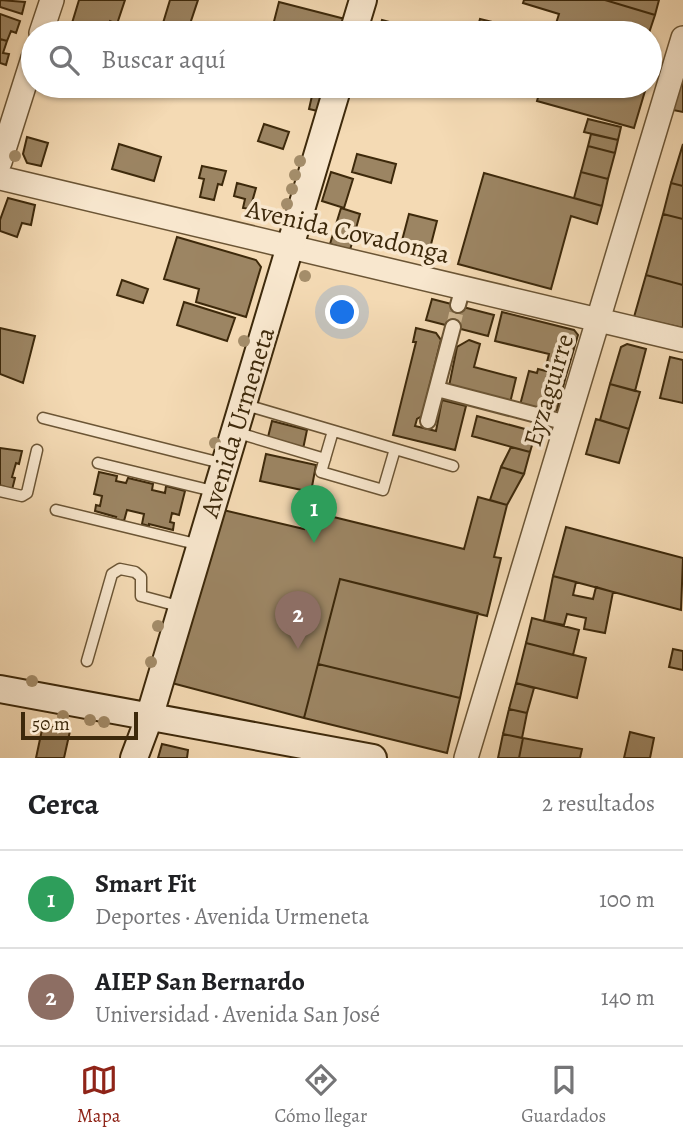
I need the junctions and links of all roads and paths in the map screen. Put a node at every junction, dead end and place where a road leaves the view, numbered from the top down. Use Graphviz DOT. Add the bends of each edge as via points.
graph roads {
  1 [pos="52,0"];
  2 [pos="363,0"];
  3 [pos="45,21"];
  4 [pos="357,21"];
  5 [pos="683,38"];
  6 [pos="21,96"];
  7 [pos="334,98"];
  8 [pos="0,162"];
  9 [pos="0,178"];
  10 [pos="290,246"];
  11 [pos="598,320"];
  12 [pos="453,327"];
  13 [pos="683,340"];
  14 [pos="436,389"];
  15 [pos="243,404"];
  16 [pos="43,418"];
  17 [pos="428,421"];
  18 [pos="567,423"];
  19 [pos="333,431"];
  20 [pos="235,432"];
  21 [pos="395,449"];
  22 [pos="37,450"];
  23 [pos="325,459"];
  24 [pos="98,463"];
  25 [pos="225,464"];
  26 [pos="453,466"];
  27 [pos="0,491"];
  28 [pos="217,492"];
  29 [pos="56,510"];
  30 [pos="201,545"];
  31 [pos="182,607"];
  32 [pos="87,661"];
  33 [pos="0,690"];
  34 [pos="149,718"];
  35 [pos="134,758"];
  36 [pos="373,758"];
  37 [pos="466,758"];
  1 -- 3 [label="street"];
  2 -- 4 [label="main road"];
  5 -- 11 [label="street, Eyzaguirre"];
  6 -- 8 [label="street"];
  7 -- 10 [label="main road, Avenida Urmeneta"];
  9 -- 10 [label="street, Avenida Covadonga"];
  10 -- 11 [label="street, Avenida Covadonga" via="461,296"];
  10 -- 15 [label="main road, Avenida Urmeneta"];
  11 -- 13 [label="street, Avenida Covadonga"];
  11 -- 18 [label="street, Eyzaguirre"];
  12 -- 14 [label="street"];
  14 -- 17 [label="street"];
  14 -- 18 [label="street"];
  15 -- 19 [label="lane"];
  15 -- 20 [label="main road, Avenida Urmeneta"];
  16 -- 25 [label="lane"];
  18 -- 37 [label="street, Eyzaguirre"];
  19 -- 21 [label="lane"];
  19 -- 23 [label="lane"];
  20 -- 23 [label="lane"];
  20 -- 25 [label="main road, Avenida Urmeneta"];
  21 -- 23 [label="lane" via="383,490 321,472"];
  21 -- 26 [label="lane"];
  22 -- 27 [label="lane" via="27,493 18,496"];
  24 -- 28 [label="lane"];
  25 -- 28 [label="main road, Avenida Urmeneta"];
  28 -- 30 [label="main road, Avenida Urmeneta"];
  29 -- 30 [label="lane"];
  30 -- 31 [label="main road, Avenida Urmeneta"];
  31 -- 32 [label="lane" via="141,596 141,578 120,569 112,574"];
  31 -- 34 [label="main road, Avenida Urmeneta"];
  33 -- 34 [label="main road"];
  34 -- 35 [label="main road, Avenida Urmeneta"];
  34 -- 36 [label="main road"];
}
